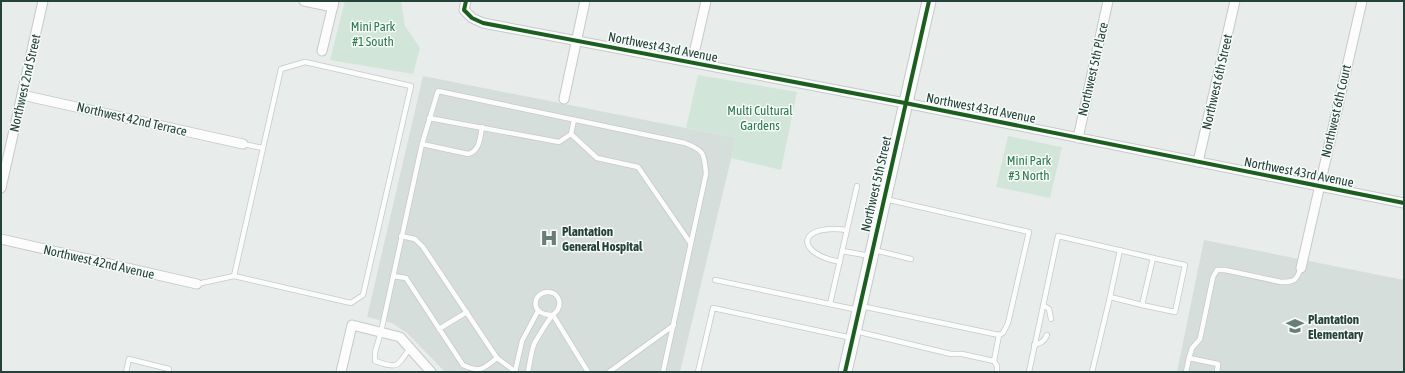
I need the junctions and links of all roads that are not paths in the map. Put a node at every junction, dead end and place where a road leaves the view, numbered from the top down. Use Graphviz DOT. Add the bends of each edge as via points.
graph roads {
  1 [pos="44,1"];
  2 [pos="304,1"];
  3 [pos="585,1"];
  4 [pos="706,1"];
  5 [pos="929,1"];
  6 [pos="1108,1"];
  7 [pos="1235,1"];
  8 [pos="1362,1"];
  9 [pos="334,4"];
  10 [pos="465,5"];
  11 [pos="576,40"];
  12 [pos="322,51"];
  13 [pos="692,62"];
  14 [pos="22,95"];
  15 [pos="564,99"];
  16 [pos="905,103"];
  17 [pos="429,118"];
  18 [pos="574,120"];
  19 [pos="482,127"];
  20 [pos="571,134"];
  21 [pos="1078,138"];
  22 [pos="243,144"];
  23 [pos="422,144"];
  24 [pos="263,148"];
  25 [pos="1198,162"];
  26 [pos="857,186"];
  27 [pos="1319,186"];
  28 [pos="1,188"];
  29 [pos="883,198"];
  30 [pos="1404,203"];
  31 [pos="847,230"];
  32 [pos="401,236"];
  33 [pos="1,239"];
  34 [pos="690,244"];
  35 [pos="1120,250"];
  36 [pos="842,251"];
  37 [pos="871,253"];
  38 [pos="1152,258"];
  39 [pos="911,259"];
  40 [pos="840,262"];
  41 [pos="1301,268"];
  42 [pos="234,276"];
  43 [pos="393,276"];
  44 [pos="715,280"];
  45 [pos="197,284"];
  46 [pos="1110,297"];
  47 [pos="830,304"];
  48 [pos="1043,305"];
  49 [pos="1142,305"];
  50 [pos="859,308"];
  51 [pos="467,312"];
  52 [pos="538,312"];
  53 [pos="552,315"];
  54 [pos="1051,319"];
  55 [pos="674,325"];
  56 [pos="439,329"];
  57 [pos="381,332"];
  58 [pos="853,334"];
  59 [pos="999,335"];
  60 [pos="1047,335"];
  61 [pos="1034,345"];
  62 [pos="410,348"];
  63 [pos="497,358"];
  64 [pos="1189,358"];
  65 [pos="994,361"];
  66 [pos="126,372"];
  67 [pos="168,372"];
  68 [pos="341,372"];
  69 [pos="431,372"];
  70 [pos="516,372"];
  71 [pos="528,372"];
  72 [pos="588,372"];
  73 [pos="609,372"];
  74 [pos="663,372"];
  75 [pos="698,372"];
  76 [pos="845,372"];
  77 [pos="997,372"];
  78 [pos="1028,372"];
  79 [pos="1092,372"];
  80 [pos="1186,372"];
  81 [pos="1217,372"];
  1 -- 14 [label="street, Northwest 2nd Street"];
  2 -- 9 [label="street"];
  3 -- 11 [label="street"];
  4 -- 13 [label="street"];
  5 -- 16 [label="street, Northwest 5th Street"];
  6 -- 21 [label="street, Northwest 5th Place"];
  7 -- 25 [label="street, Northwest 6th Street"];
  8 -- 27 [label="street, Northwest 6th Court"];
  9 -- 12 [label="street"];
  10 -- 11 [label="street, Northwest 43rd Avenue" via="472,18 483,23"];
  11 -- 13 [label="street, Northwest 43rd Avenue"];
  11 -- 15 [label="street"];
  13 -- 16 [label="street, Northwest 43rd Avenue"];
  14 -- 22 [label="street, Northwest 42nd Terrace"];
  14 -- 28 [label="street, Northwest 2nd Street"];
  16 -- 21 [label="street, Northwest 43rd Avenue"];
  16 -- 29 [label="street, Northwest 5th Street"];
  17 -- 18 [label="lane" via="438,91"];
  17 -- 19 [label="lane"];
  17 -- 23 [label="lane"];
  18 -- 20 [label="lane"];
  18 -- 34 [label="lane" via="685,142 699,149 705,158 706,174"];
  19 -- 20 [label="lane" via="559,142"];
  19 -- 23 [label="lane" via="479,145 472,153"];
  20 -- 34 [label="lane" via="597,158 638,167"];
  21 -- 25 [label="street, Northwest 43rd Avenue"];
  22 -- 24 [label="lane"];
  23 -- 32 [label="lane"];
  24 -- 42 [label="lane"];
  24 -- 42 [label="lane" via="281,69 305,62 411,86 363,295 351,303"];
  25 -- 27 [label="street, Northwest 43rd Avenue"];
  26 -- 31 [label="lane"];
  27 -- 30 [label="street, Northwest 43rd Avenue"];
  27 -- 41 [label="street, Northwest 6th Court"];
  29 -- 37 [label="street, Northwest 5th Street"];
  29 -- 59 [label="lane" via="1029,232 1008,323"];
  31 -- 36 [label="lane"];
  31 -- 40 [label="lane" via="818,230 807,240 807,244 816,253"];
  32 -- 43 [label="lane"];
  32 -- 51 [label="lane" via="415,239 423,247"];
  33 -- 45 [label="street, Northwest 42nd Avenue"];
  34 -- 55 [label="lane"];
  35 -- 38 [label="lane"];
  35 -- 46 [label="lane"];
  35 -- 48 [label="lane" via="1058,236"];
  36 -- 37 [label="lane"];
  36 -- 40 [label="lane"];
  37 -- 39 [label="lane"];
  37 -- 50 [label="street, Northwest 5th Street"];
  38 -- 49 [label="lane"];
  38 -- 49 [label="lane" via="1185,265 1174,312"];
  40 -- 47 [label="lane"];
  41 -- 64 [label="lane" via="1296,279 1290,282 1217,270 1213,277 1200,339 1192,348"];
  42 -- 45 [label="lane"];
  43 -- 56 [label="lane" via="406,278"];
  43 -- 57 [label="lane"];
  44 -- 47 [label="lane"];
  46 -- 49 [label="lane"];
  46 -- 79 [label="lane"];
  47 -- 50 [label="lane"];
  48 -- 54 [label="lane" via="1049,308"];
  48 -- 61 [label="lane"];
  50 -- 58 [label="street, Northwest 5th Street"];
  50 -- 59 [label="lane"];
  51 -- 56 [label="lane"];
  51 -- 63 [label="lane"];
  52 -- 53 [label="lane"];
  52 -- 53 [label="lane" via="536,299 540,294 549,292 556,295 560,302 559,308"];
  52 -- 70 [label="lane" via="522,341"];
  53 -- 71 [label="lane" via="534,343"];
  53 -- 72 [label="lane"];
  55 -- 73 [label="lane"];
  55 -- 74 [label="lane"];
  56 -- 63 [label="lane" via="463,365 469,369 480,371"];
  57 -- 62 [label="street" via="400,337"];
  57 -- 62 [label="lane" via="375,361 392,366 399,364"];
  57 -- 68 [label="street" via="352,325"];
  58 -- 65 [label="lane"];
  58 -- 75 [label="lane" via="713,308"];
  58 -- 76 [label="street, Northwest 5th Street"];
  59 -- 65 [label="lane"];
  60 -- 61 [label="lane" via="1042,343"];
  61 -- 78 [label="lane"];
  62 -- 69 [label="street"];
  63 -- 70 [label="lane"];
  64 -- 80 [label="lane"];
  64 -- 81 [label="lane" via="1218,364"];
  65 -- 77 [label="lane"];
  66 -- 67 [label="lane" via="129,359 169,369"];
}
